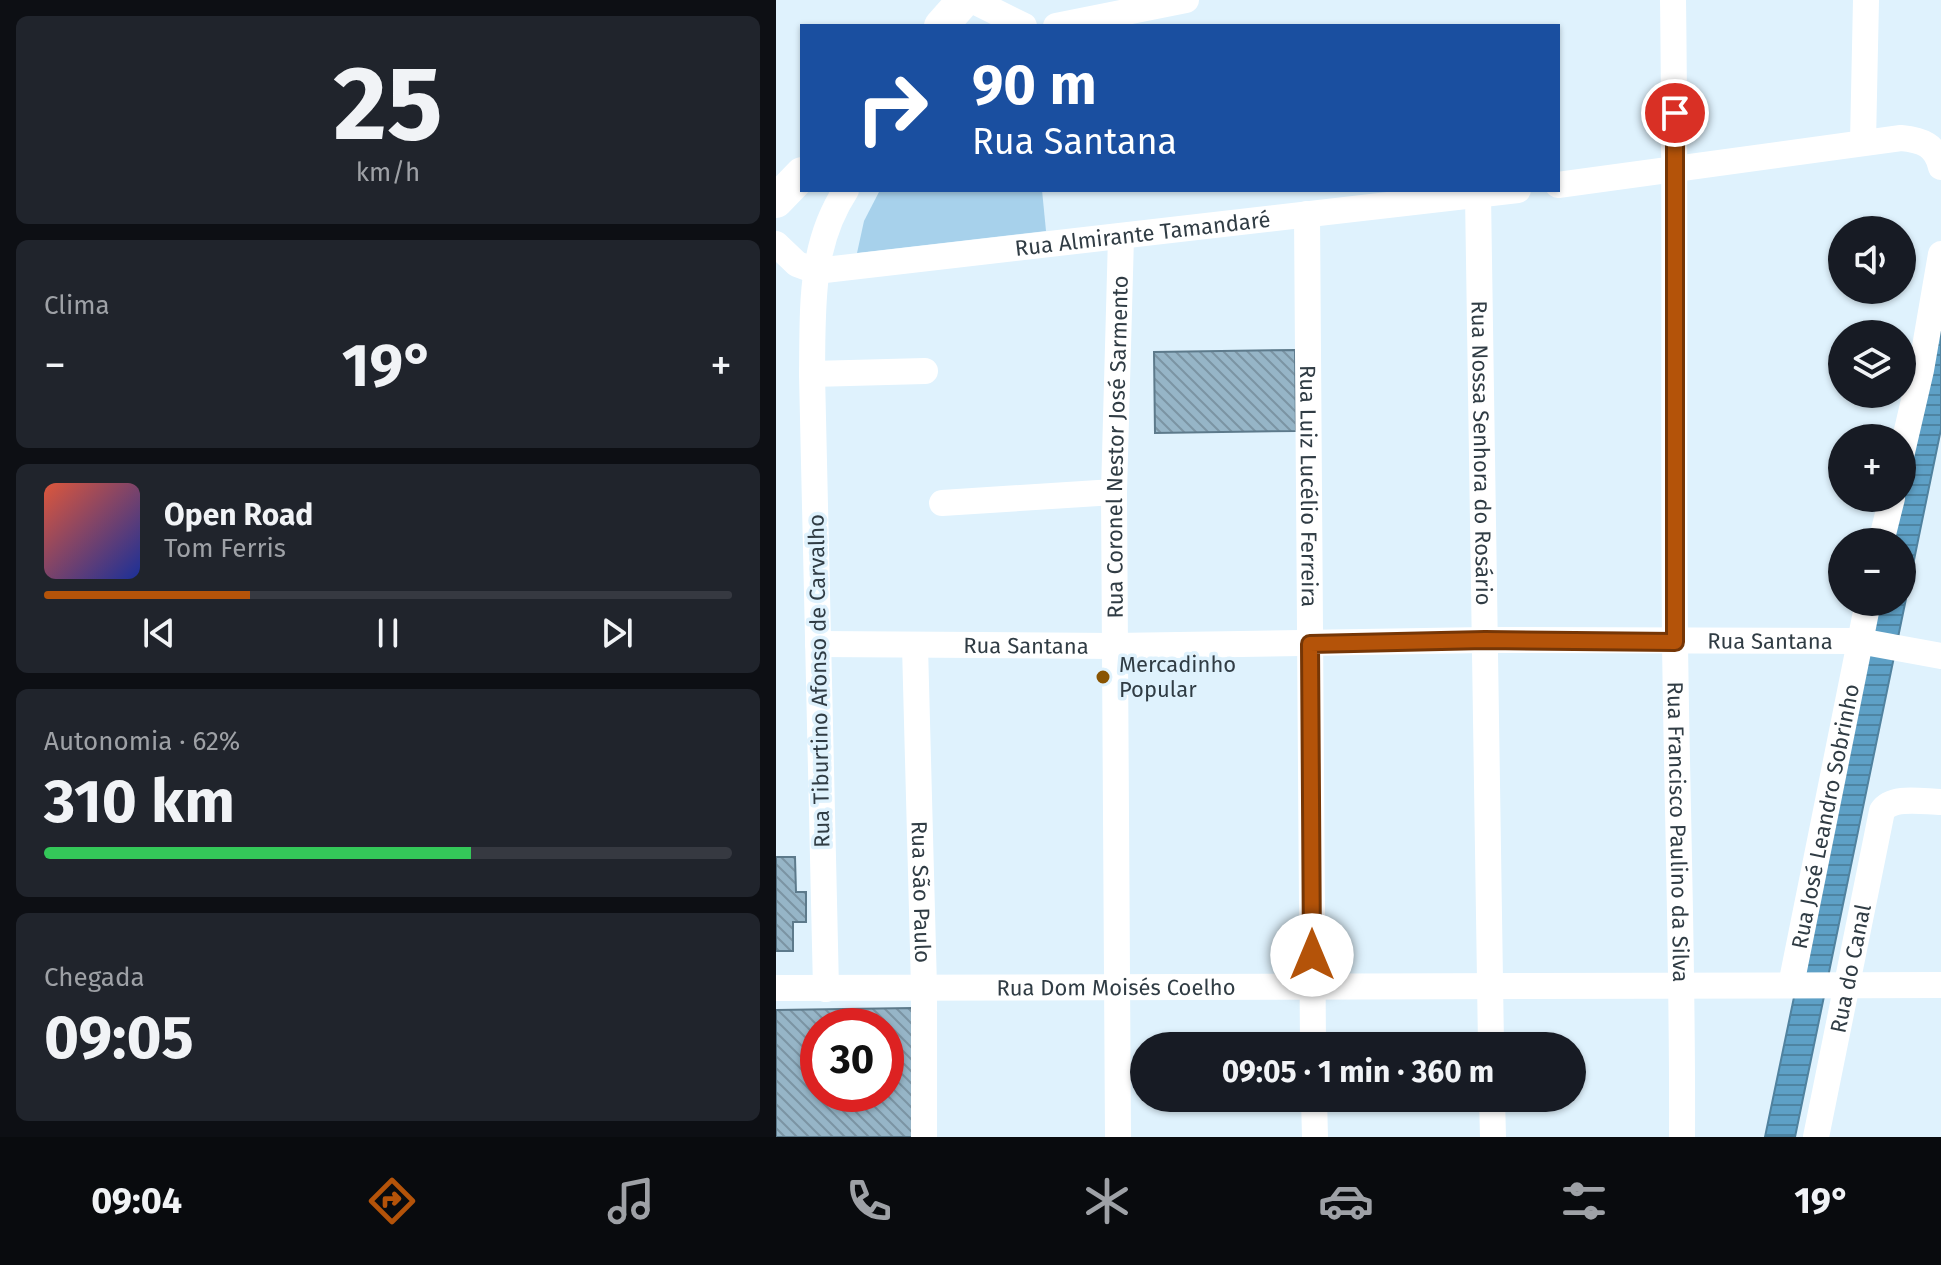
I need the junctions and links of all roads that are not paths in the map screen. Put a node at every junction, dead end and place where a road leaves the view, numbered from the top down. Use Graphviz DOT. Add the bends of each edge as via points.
graph roads {
  1 [pos="964,0"];
  2 [pos="972,0"];
  3 [pos="1186,0"];
  4 [pos="1673,0"];
  5 [pos="1866,0"];
  6 [pos="943,24"];
  7 [pos="1020,24"];
  8 [pos="1066,24"];
  9 [pos="1863,142"];
  10 [pos="1940,163"];
  11 [pos="1676,169"];
  12 [pos="800,176"];
  13 [pos="1560,185"];
  14 [pos="845,192"];
  15 [pos="1502,192"];
  16 [pos="1478,195"];
  17 [pos="776,201"];
  18 [pos="1307,214"];
  19 [pos="1121,237"];
  20 [pos="776,244"];
  21 [pos="1941,254"];
  22 [pos="816,271"];
  23 [pos="925,371"];
  24 [pos="812,374"];
  25 [pos="1908,424"];
  26 [pos="1114,492"];
  27 [pos="942,503"];
  28 [pos="1866,616"];
  29 [pos="1485,640"];
  30 [pos="1675,642"];
  31 [pos="1863,642"];
  32 [pos="818,644"];
  33 [pos="1310,644"];
  34 [pos="915,646"];
  35 [pos="1115,646"];
  36 [pos="1941,656"];
  37 [pos="1941,802"];
  38 [pos="1490,984"];
  39 [pos="1683,985"];
  40 [pos="1796,985"];
  41 [pos="1846,985"];
  42 [pos="1941,985"];
  43 [pos="1312,986"];
  44 [pos="924,987"];
  45 [pos="1118,987"];
  46 [pos="776,988"];
  47 [pos="826,989"];
  48 [pos="1313,1032"];
  49 [pos="1491,1032"];
  50 [pos="1314,1112"];
  51 [pos="1492,1112"];
  52 [pos="924,1137"];
  53 [pos="1118,1137"];
  54 [pos="1315,1137"];
  55 [pos="1493,1137"];
  56 [pos="1682,1137"];
  57 [pos="1816,1137"];
  1 -- 6 [label="main road"];
  2 -- 7 [label="street"];
  3 -- 8 [label="street"];
  4 -- 11 [label="street, Rua Francisco Paulino da Silva"];
  5 -- 9 [label="street"];
  9 -- 10 [label="street" via="1914,139 1933,149"];
  9 -- 11 [label="street"];
  11 -- 13 [label="street"];
  11 -- 30 [label="street, Rua Francisco Paulino da Silva"];
  12 -- 17 [label="main road"];
  14 -- 22 [label="street, Rua Tiburtino Afonso de Carvalho" via="827,224"];
  15 -- 16 [label="street, Rua Almirante Tamandaré"];
  16 -- 18 [label="street, Rua Almirante Tamandaré"];
  16 -- 29 [label="street, Rua Nossa Senhora do Rosário"];
  18 -- 19 [label="street, Rua Almirante Tamandaré"];
  18 -- 33 [label="street, Rua Luiz Lucélio Ferreira"];
  19 -- 22 [label="street, Rua Almirante Tamandaré"];
  19 -- 26 [label="street, Rua Coronel Nestor José Sarmento"];
  20 -- 22 [label="street" via="797,264"];
  21 -- 25 [label="street"];
  22 -- 24 [label="street, Rua Tiburtino Afonso de Carvalho"];
  23 -- 24 [label="street"];
  24 -- 32 [label="street, Rua Tiburtino Afonso de Carvalho"];
  26 -- 27 [label="street"];
  26 -- 35 [label="street, Rua Coronel Nestor José Sarmento"];
  28 -- 31 [label="street, Rua José Leandro Sobrinho"];
  29 -- 30 [label="street, Rua Santana"];
  29 -- 33 [label="street, Rua Santana"];
  29 -- 38 [label="street, Rua Nossa Senhora do Rosário"];
  30 -- 31 [label="street, Rua Santana"];
  30 -- 39 [label="street, Rua Francisco Paulino da Silva"];
  31 -- 36 [label="street, Rua Santana"];
  31 -- 40 [label="street, Rua José Leandro Sobrinho"];
  32 -- 34 [label="street, Rua Santana"];
  32 -- 47 [label="street, Rua Tiburtino Afonso de Carvalho"];
  33 -- 35 [label="street, Rua Santana"];
  33 -- 43 [label="street, Rua Luiz Lucélio Ferreira"];
  34 -- 35 [label="street, Rua Santana"];
  34 -- 44 [label="street, Rua São Paulo"];
  35 -- 45 [label="street, Rua Coronel Nestor José Sarmento"];
  37 -- 41 [label="street, Rua do Canal" via="1889,803 1882,811"];
  38 -- 39 [label="street, Rua Dom Moisés Coelho"];
  38 -- 43 [label="street, Rua Dom Moisés Coelho"];
  38 -- 49 [label="street, Rua Nossa Senhora do Rosário"];
  39 -- 40 [label="street, Rua Dom Moisés Coelho"];
  39 -- 56 [label="street, Rua Francisco Paulino da Silva"];
  40 -- 41 [label="street, Rua Dom Moisés Coelho"];
  41 -- 42 [label="street, Rua Dom Moisés Coelho"];
  41 -- 57 [label="street, Rua do Canal"];
  43 -- 45 [label="street, Rua Dom Moisés Coelho"];
  43 -- 48 [label="street, Rua Luiz Lucélio Ferreira"];
  44 -- 45 [label="street, Rua Dom Moisés Coelho"];
  44 -- 47 [label="street, Rua Dom Moisés Coelho"];
  44 -- 52 [label="street, Rua São Paulo"];
  45 -- 53 [label="street, Rua Coronel Nestor José Sarmento"];
  46 -- 47 [label="street, Rua Dom Moisés Coelho"];
  50 -- 54 [label="street"];
  51 -- 55 [label="street"];
}
